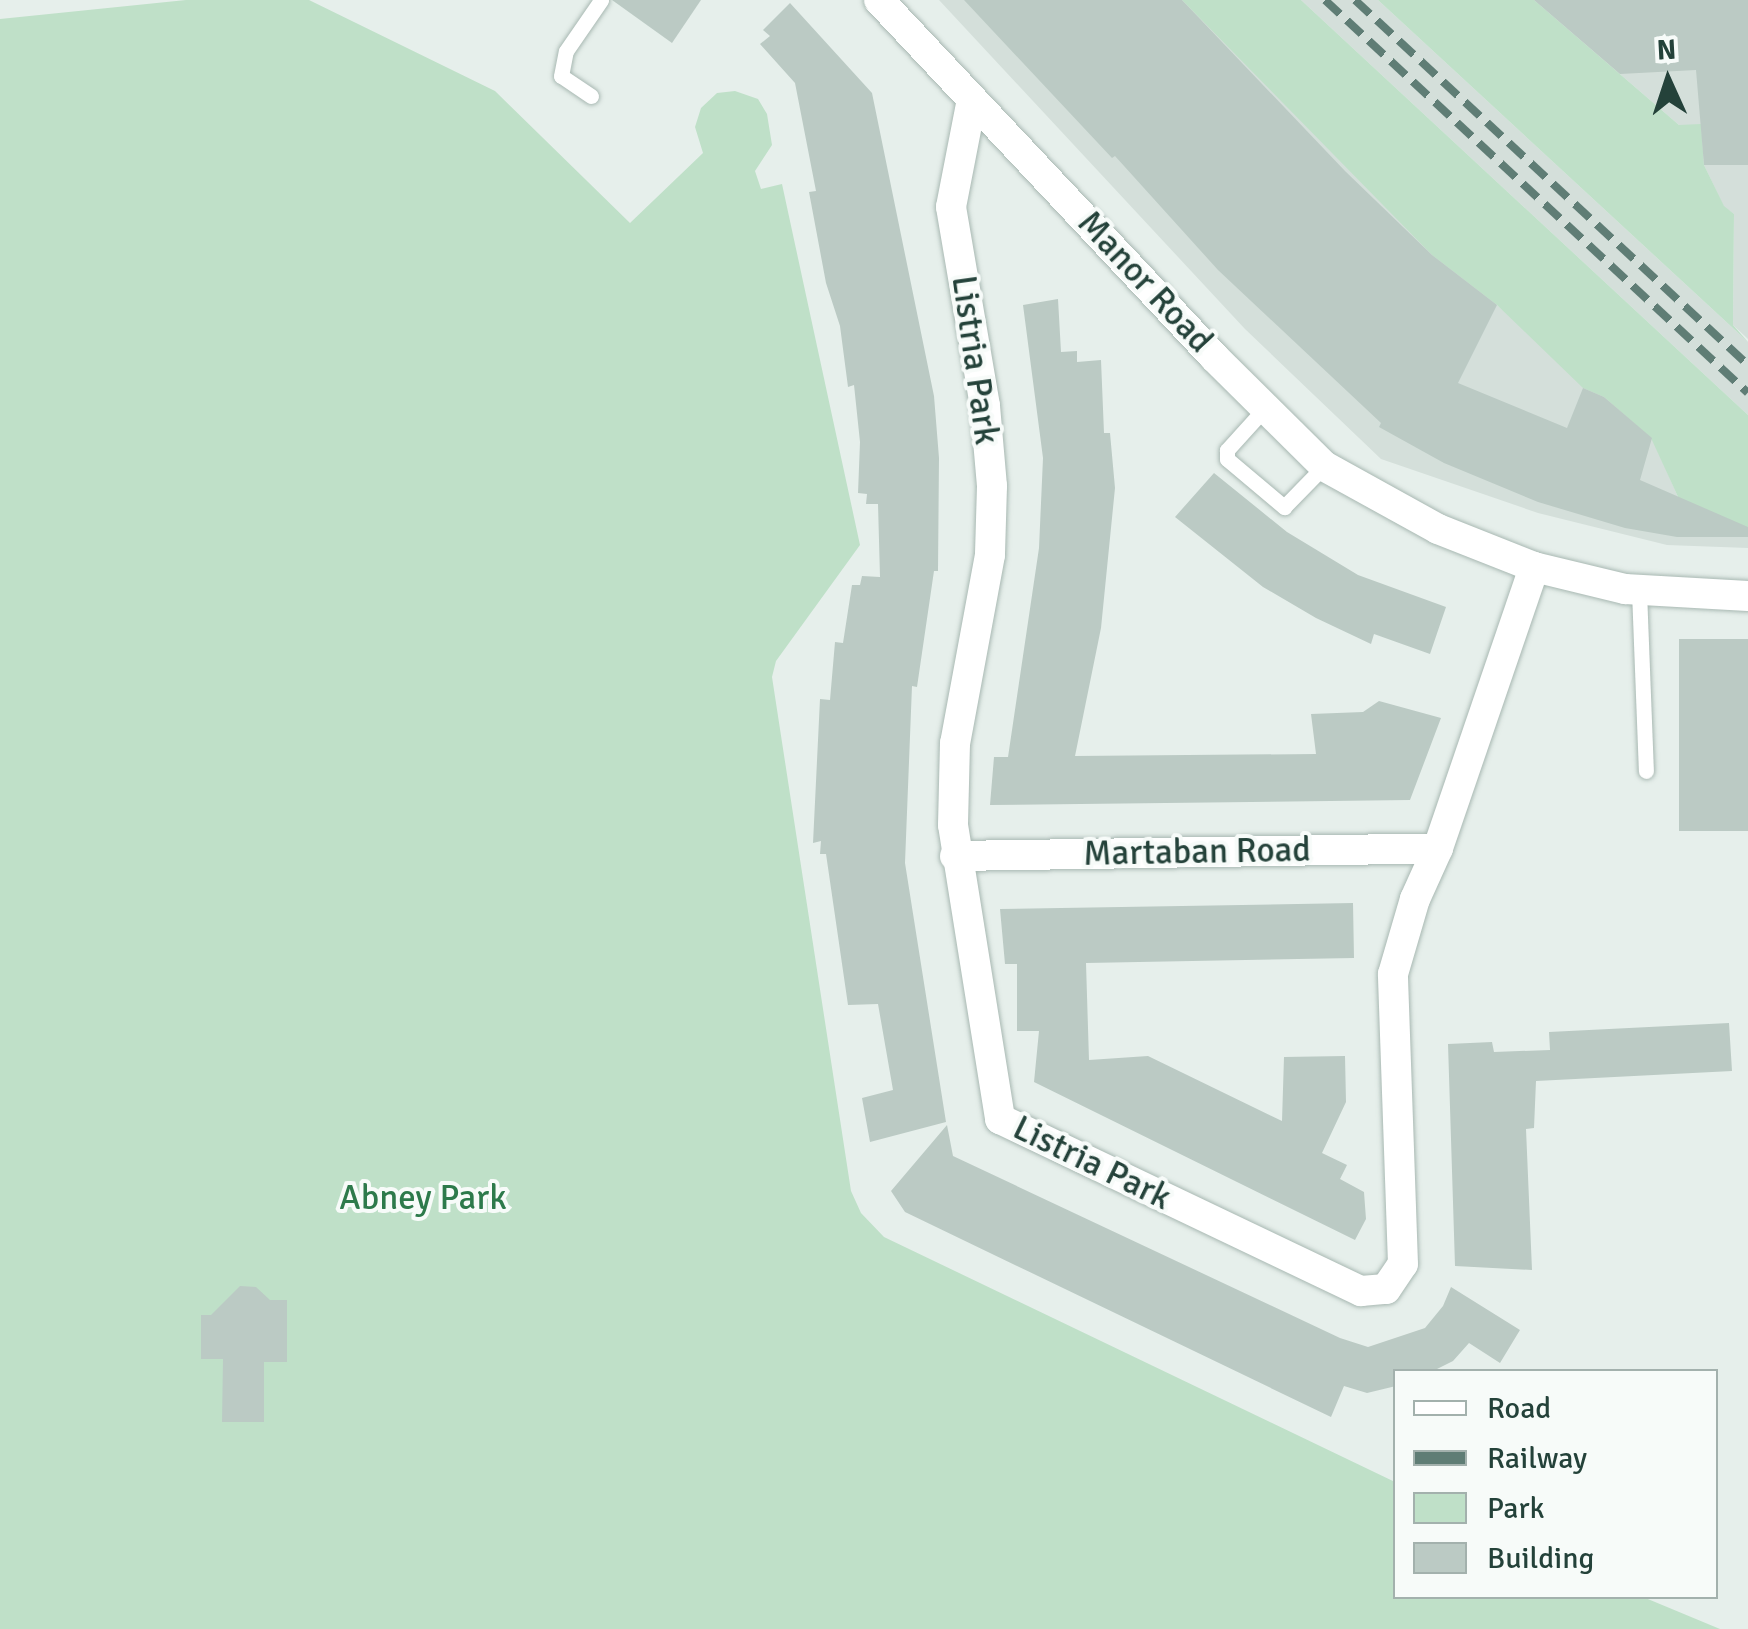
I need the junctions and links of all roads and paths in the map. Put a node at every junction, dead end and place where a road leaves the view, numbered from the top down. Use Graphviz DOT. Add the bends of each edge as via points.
graph roads {
  1 [pos="601,0"];
  2 [pos="879,0"];
  3 [pos="591,96"];
  4 [pos="972,99"];
  5 [pos="1266,408"];
  6 [pos="1324,466"];
  7 [pos="1534,567"];
  8 [pos="1639,591"];
  9 [pos="1748,596"];
  10 [pos="1646,771"];
  11 [pos="1438,848"];
  12 [pos="956,856"];
  1 -- 3 [label="lane" via="566,51 561,76"];
  2 -- 4 [label="street, Manor Road"];
  4 -- 5 [label="street, Manor Road"];
  4 -- 12 [label="street, Listria Park" via="951,207 992,486 986,596 956,743"];
  5 -- 6 [label="street, Manor Road"];
  5 -- 6 [label="lane" via="1227,458 1284,507"];
  6 -- 7 [label="street, Manor Road" via="1438,529"];
  7 -- 8 [label="street, Manor Road"];
  7 -- 11 [label="street, Listria Park"];
  8 -- 9 [label="street, Manor Road"];
  8 -- 10 [label="lane"];
  11 -- 12 [label="street, Martaban Road"];
  11 -- 12 [label="street, Listria Park" via="1394,974 1403,1264 1386,1289 1361,1291 1000,1119"];
}
